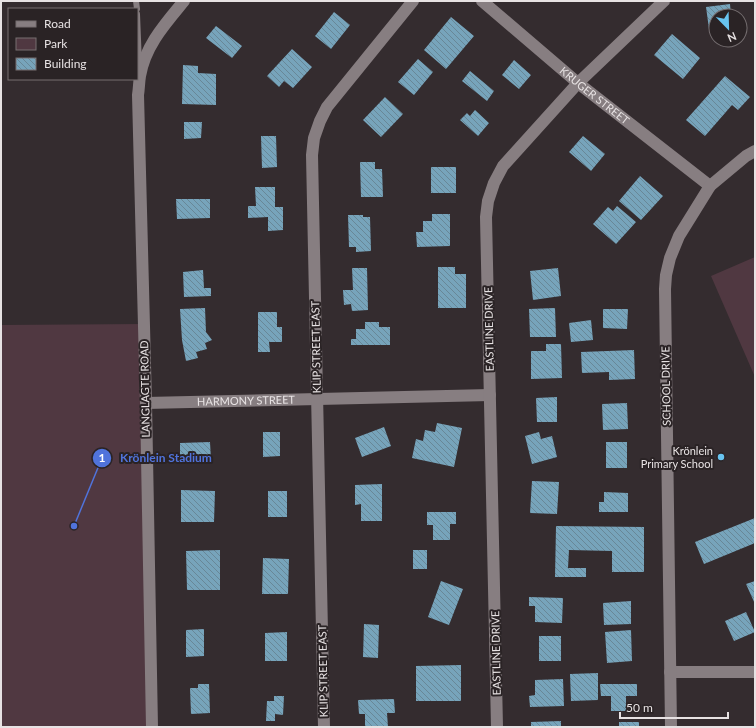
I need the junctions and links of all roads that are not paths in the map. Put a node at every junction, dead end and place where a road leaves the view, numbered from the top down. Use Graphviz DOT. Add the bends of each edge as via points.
graph roads {
  1 [pos="184,1"];
  2 [pos="413,1"];
  3 [pos="482,1"];
  4 [pos="664,1"];
  5 [pos="138,35"];
  6 [pos="140,76"];
  7 [pos="578,83"];
  8 [pos="755,151"];
  9 [pos="710,186"];
  10 [pos="490,395"];
  11 [pos="317,399"];
  12 [pos="146,403"];
  13 [pos="670,672"];
  14 [pos="755,672"];
  15 [pos="152,727"];
  16 [pos="324,727"];
  17 [pos="497,727"];
  18 [pos="671,727"];
  1 -- 6 [label="street, LANGLAGTE ROAD" via="157,34 146,54"];
  2 -- 11 [label="street, KLIP STREET EAST" via="326,107 314,138 312,155"];
  3 -- 7 [label="street, KRUGER STREET"];
  4 -- 7 [label="street, EASTLINE DRIVE"];
  5 -- 6 [label="lane"];
  6 -- 12 [label="street, LANGLAGTE ROAD" via="138,95"];
  7 -- 9 [label="street, KRUGER STREET"];
  7 -- 10 [label="street, EASTLINE DRIVE" via="502,166 488,201 486,217"];
  8 -- 9 [label="street, SCHOOL DRIVE"];
  9 -- 13 [label="street, SCHOOL DRIVE" via="679,236 666,275"];
  10 -- 11 [label="street, HARMONY STREET"];
  10 -- 17 [label="street, EASTLINE DRIVE"];
  11 -- 12 [label="street, HARMONY STREET"];
  11 -- 16 [label="street, KLIP STREET EAST"];
  12 -- 15 [label="street, LANGLAGTE ROAD"];
  13 -- 14 [label="street"];
  13 -- 18 [label="street, SCHOOL DRIVE"];
}
